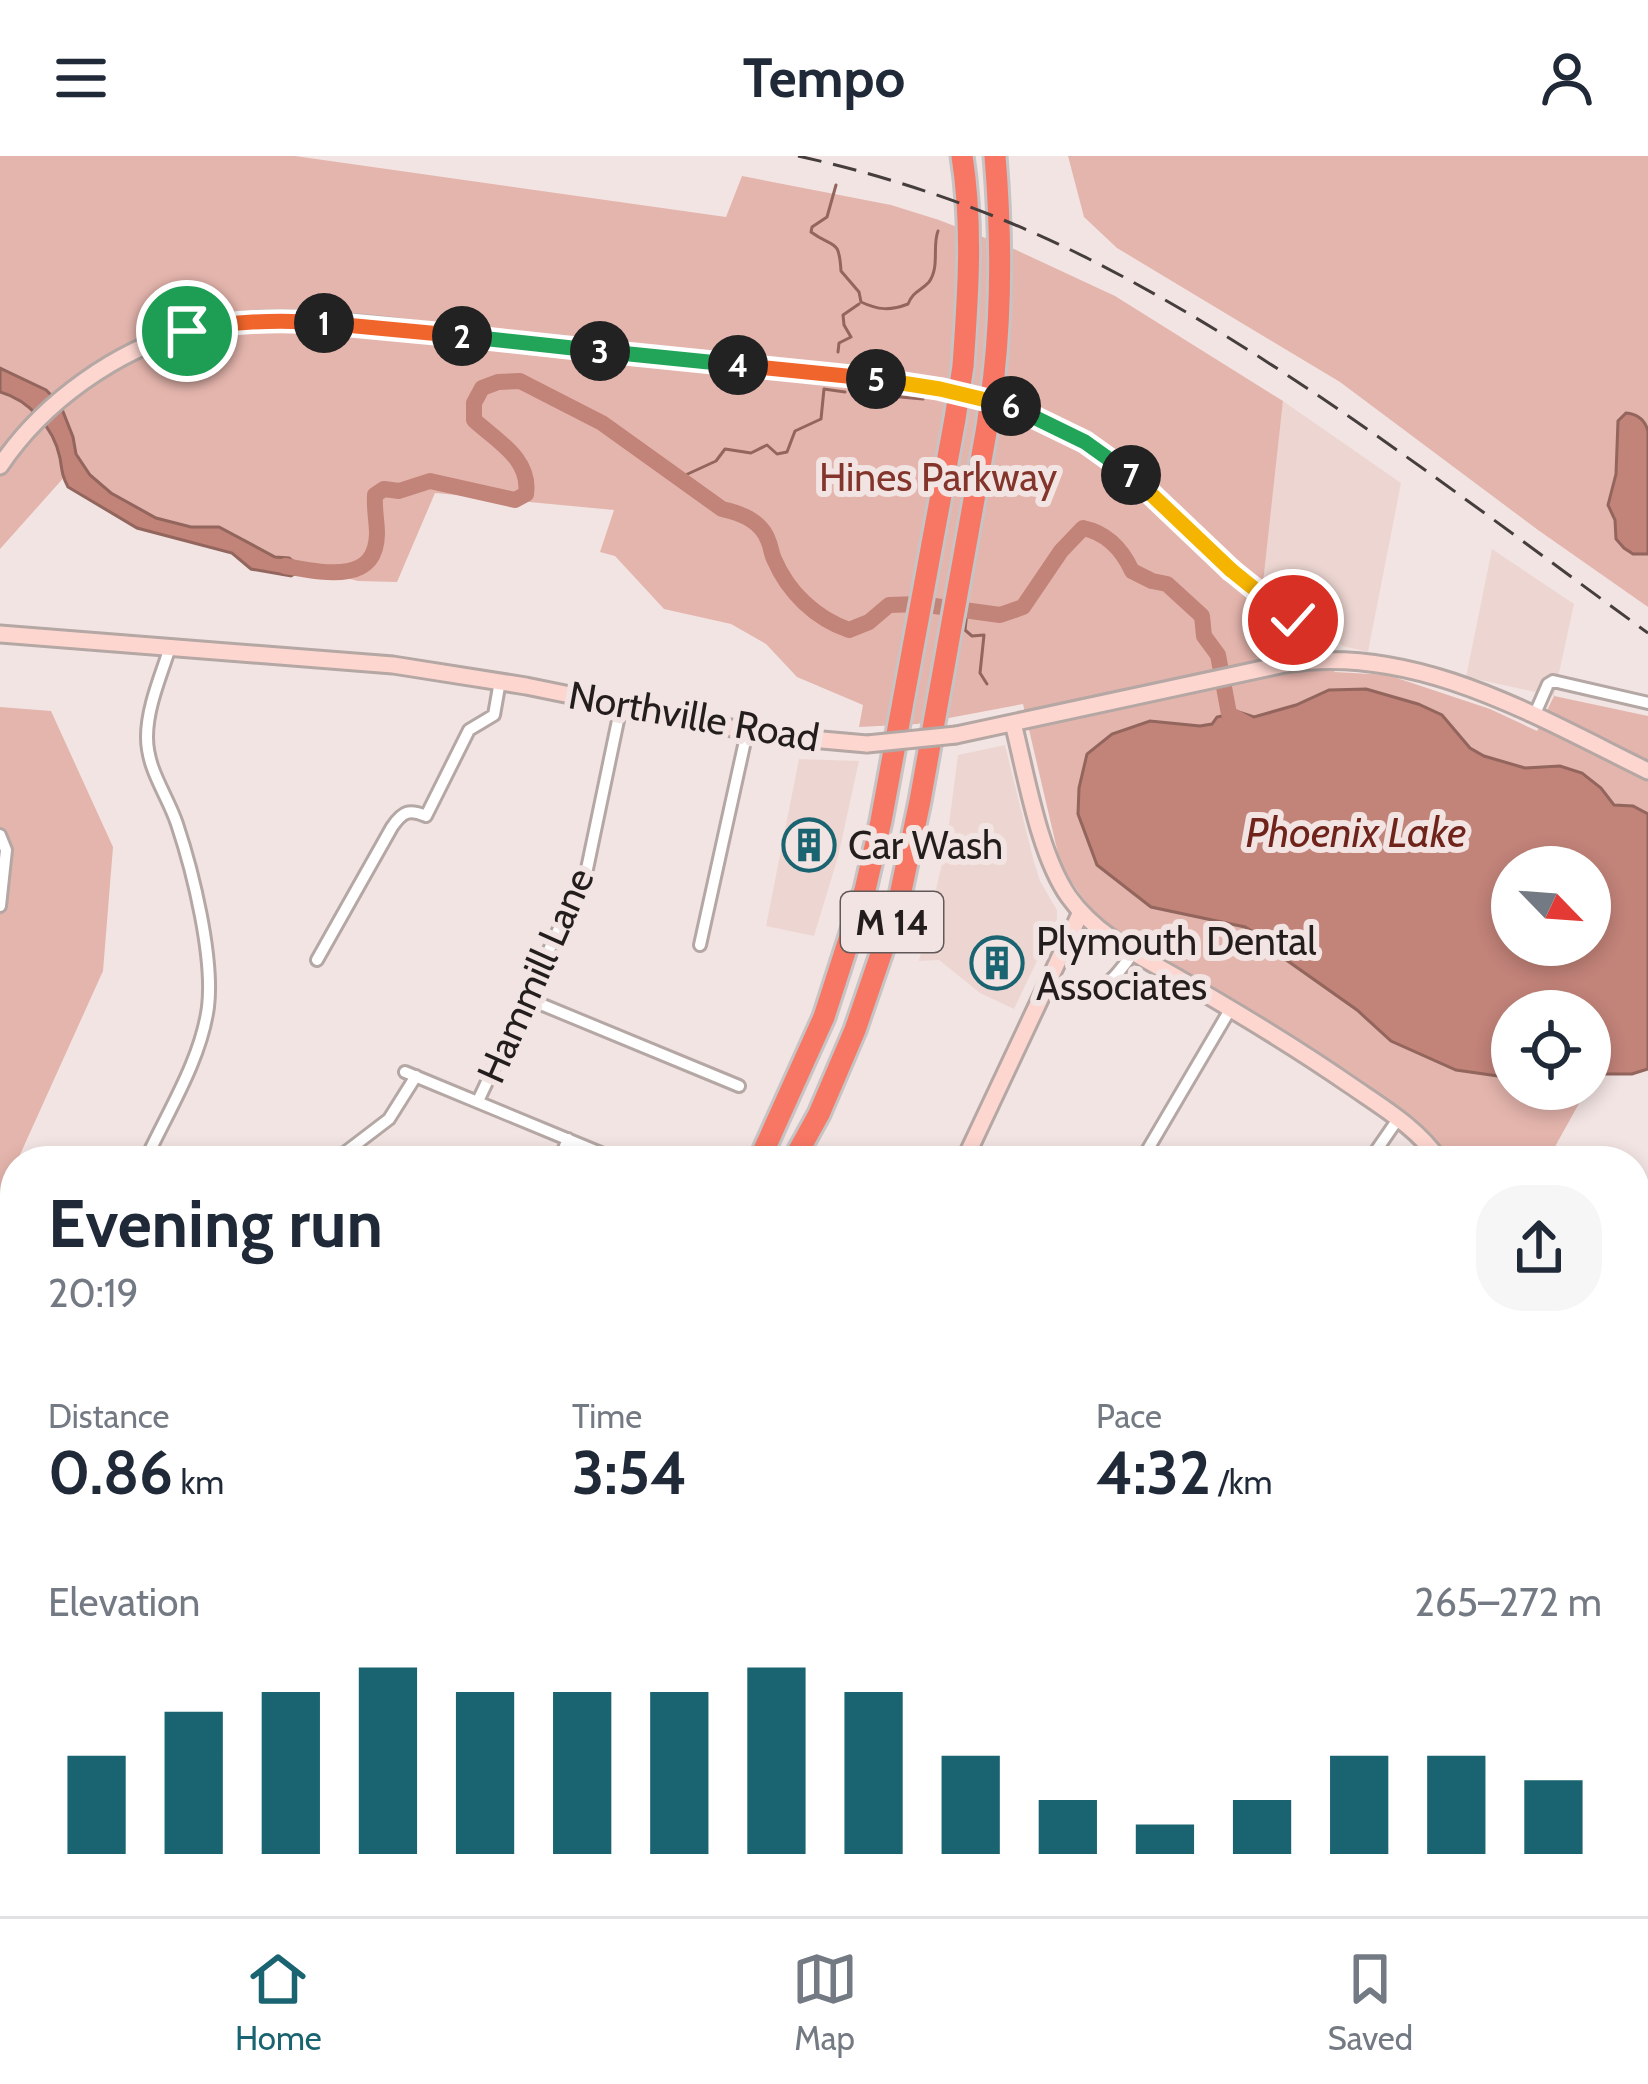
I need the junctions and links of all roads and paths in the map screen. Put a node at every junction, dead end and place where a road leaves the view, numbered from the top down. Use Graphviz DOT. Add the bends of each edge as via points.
graph roads {
  1 [pos="962,156"];
  2 [pos="994,156"];
  3 [pos="0,466"];
  4 [pos="0,634"];
  5 [pos="170,647"];
  6 [pos="1326,658"];
  7 [pos="500,681"];
  8 [pos="1648,704"];
  9 [pos="621,706"];
  10 [pos="1534,716"];
  11 [pos="1013,723"];
  12 [pos="747,732"];
  13 [pos="1648,771"];
  14 [pos="0,835"];
  15 [pos="0,906"];
  16 [pos="1081,912"];
  17 [pos="700,945"];
  18 [pos="1133,953"];
  19 [pos="317,960"];
  20 [pos="1048,982"];
  21 [pos="526,998"];
  22 [pos="1231,1007"];
  23 [pos="739,1086"];
  24 [pos="478,1101"];
  25 [pos="1398,1119"];
  26 [pos="568,1139"];
  27 [pos="152,1146"];
  28 [pos="354,1146"];
  29 [pos="565,1146"];
  30 [pos="585,1146"];
  31 [pos="766,1146"];
  32 [pos="801,1146"];
  33 [pos="971,1146"];
  34 [pos="1150,1146"];
  35 [pos="1379,1146"];
  36 [pos="1429,1146"];
  1 -- 31 [label="highway, M 14, bridge" via="963,366 881,821 824,1017"];
  2 -- 32 [label="highway, M 14, bridge" via="994,374 920,801 898,904 855,1030"];
  3 -- 6 [label="street" via="60,400 108,366 215,325 277,320 872,378 1022,410 1074,435 1140,482"];
  4 -- 5 [label="street, Northville Road"];
  5 -- 7 [label="street, Northville Road"];
  5 -- 27 [label="street" via="148,753 196,900 208,1003"];
  6 -- 10 [label="street, Northville Road" via="1393,665"];
  6 -- 11 [label="street, Northville Road"];
  7 -- 9 [label="street, Northville Road"];
  7 -- 19 [label="street" via="494,715 469,730 426,816 406,811 392,826"];
  8 -- 10 [label="street" via="1553,681"];
  9 -- 12 [label="street, Northville Road"];
  9 -- 21 [label="street, Hammill Lane" via="587,868"];
  10 -- 13 [label="street, Northville Road"];
  11 -- 12 [label="street, Northville Road, bridge" via="867,744"];
  11 -- 16 [label="street" via="1048,855"];
  12 -- 17 [label="street"];
  14 -- 15 [label="street"];
  16 -- 18 [label="street"];
  16 -- 20 [label="street"];
  18 -- 20 [label="street" via="1095,990"];
  18 -- 22 [label="street"];
  20 -- 33 [label="street"];
  21 -- 23 [label="street"];
  21 -- 24 [label="street, Hammill Lane"];
  22 -- 25 [label="street"];
  22 -- 34 [label="street"];
  24 -- 26 [label="street"];
  24 -- 28 [label="street, Hammill Lane" via="410,1074 389,1119"];
  25 -- 35 [label="street"];
  25 -- 36 [label="street"];
  26 -- 29 [label="street"];
  26 -- 30 [label="street"];
}
